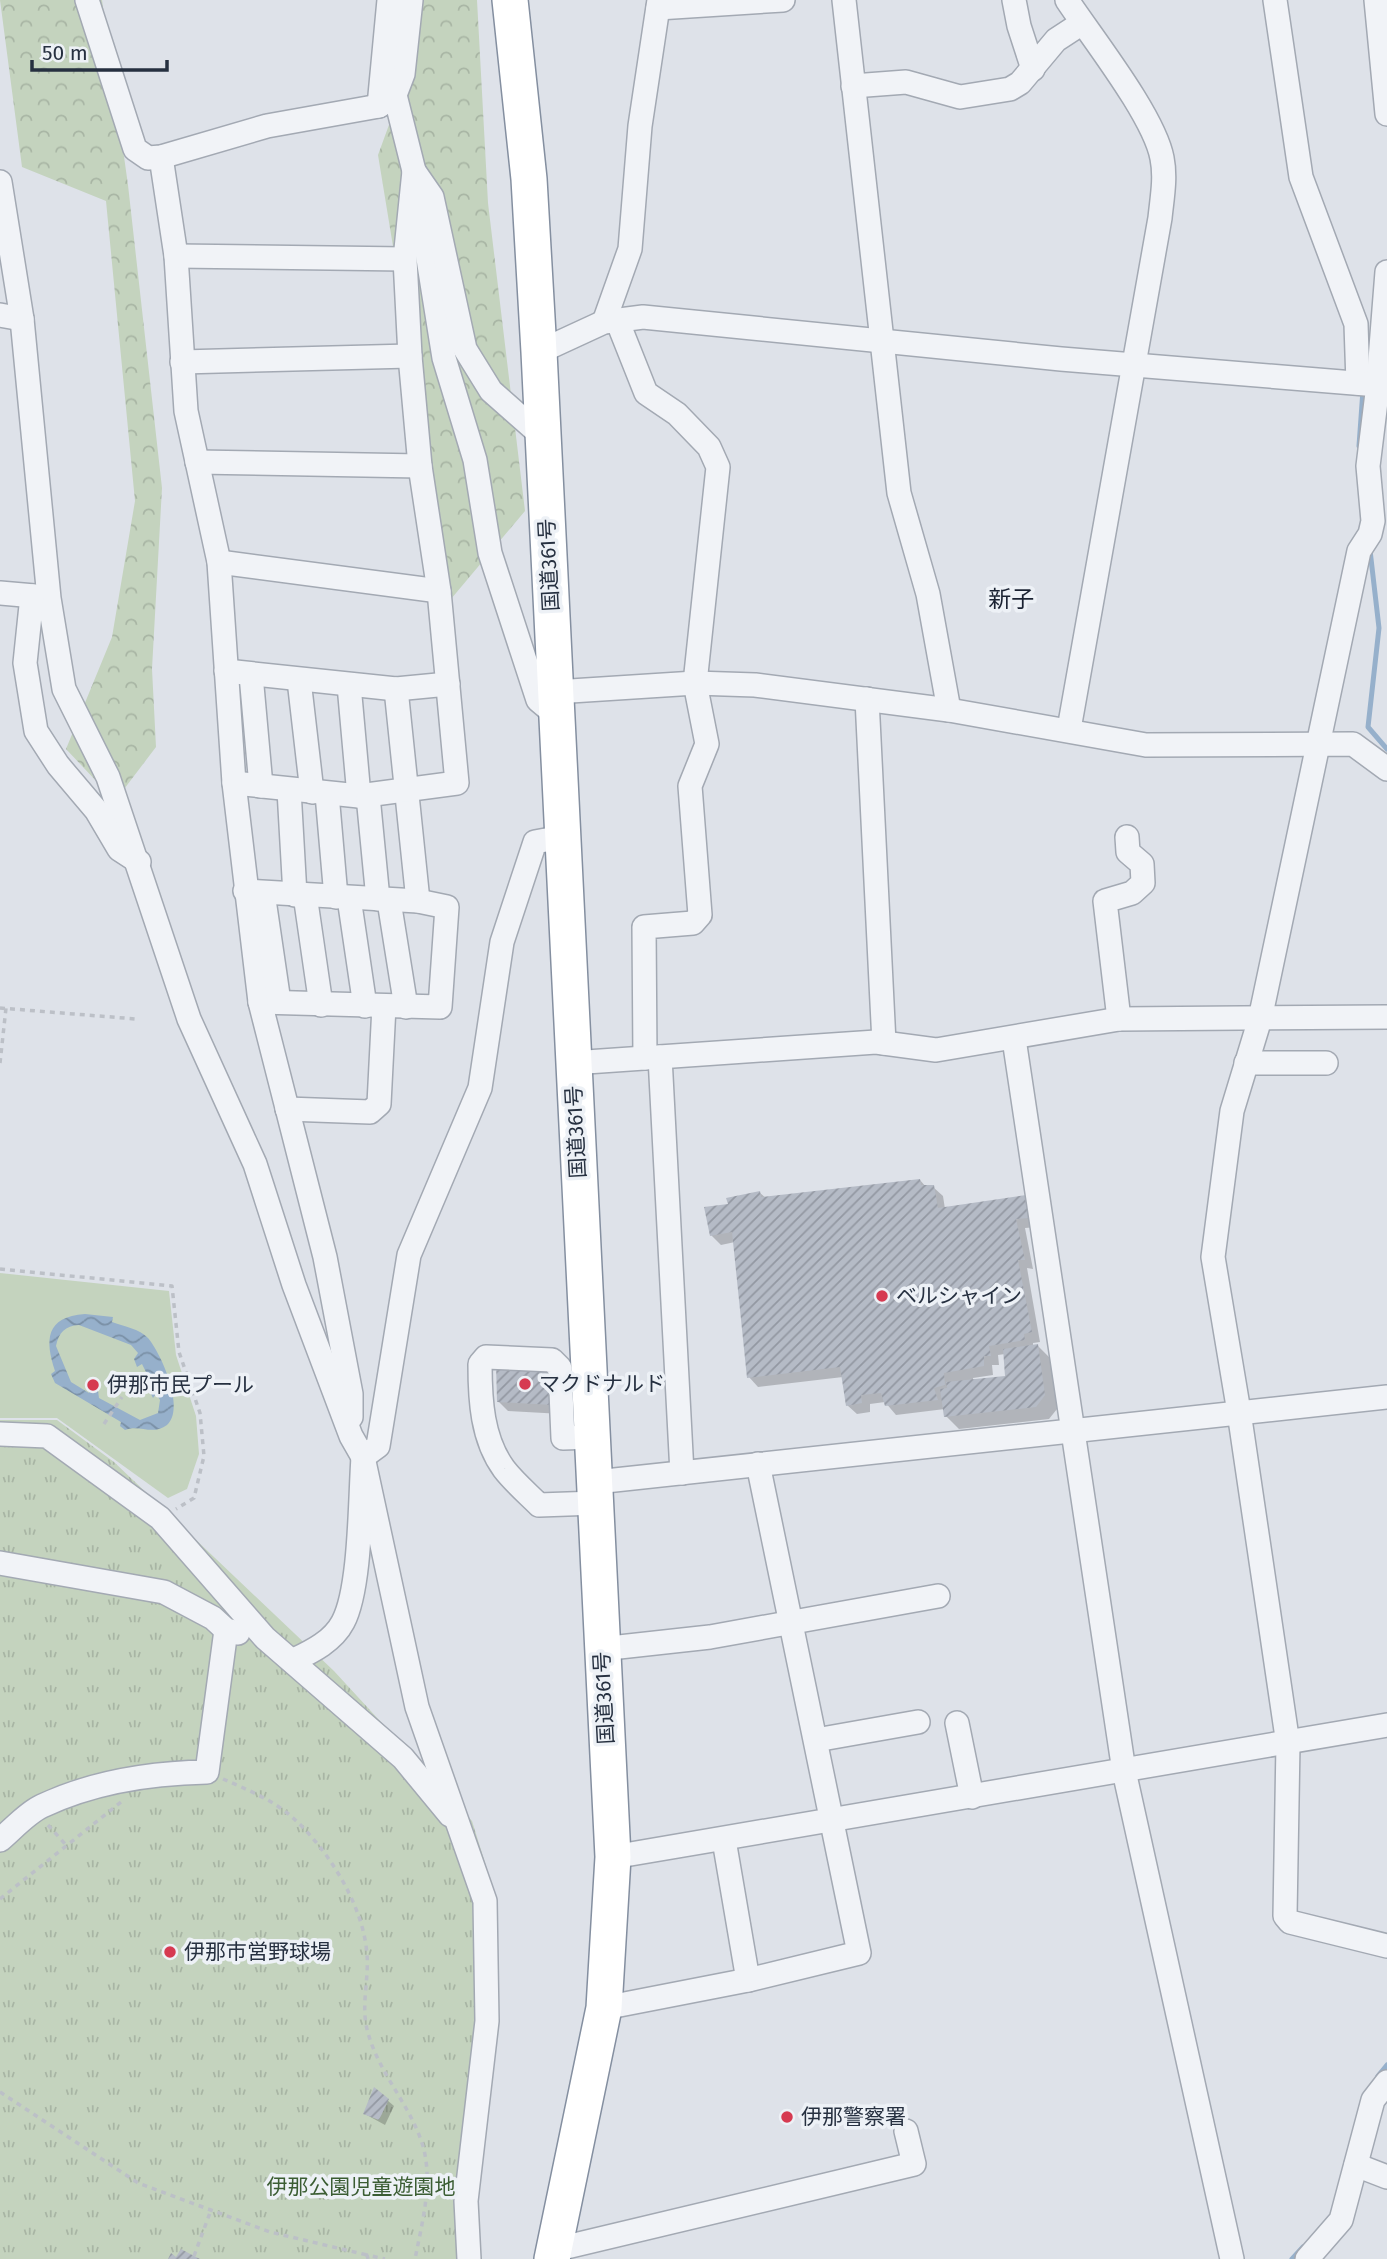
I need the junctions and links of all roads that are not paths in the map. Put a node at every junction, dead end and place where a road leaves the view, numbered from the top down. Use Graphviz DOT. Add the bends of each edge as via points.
graph roads {
  1 [pos="87,0"];
  2 [pos="389,0"];
  3 [pos="411,0"];
  4 [pos="510,0"];
  5 [pos="783,0"];
  6 [pos="844,0"];
  7 [pos="1014,0"];
  8 [pos="1067,0"];
  9 [pos="1275,0"];
  10 [pos="1376,0"];
  11 [pos="659,4"];
  12 [pos="1082,23"];
  13 [pos="1033,69"];
  14 [pos="853,86"];
  15 [pos="387,101"];
  16 [pos="1387,114"];
  17 [pos="161,158"];
  18 [pos="414,171"];
  19 [pos="0,182"];
  20 [pos="176,256"];
  21 [pos="405,259"];
  22 [pos="1387,272"];
  23 [pos="11,317"];
  24 [pos="610,321"];
  25 [pos="881,340"];
  26 [pos="539,352"];
  27 [pos="410,356"];
  28 [pos="182,362"];
  29 [pos="1133,365"];
  30 [pos="1371,383"];
  31 [pos="542,436"];
  32 [pos="197,462"];
  33 [pos="420,466"];
  34 [pos="219,562"];
  35 [pos="439,592"];
  36 [pos="0,593"];
  37 [pos="41,597"];
  38 [pos="226,671"];
  39 [pos="251,675"];
  40 [pos="299,680"];
  41 [pos="695,683"];
  42 [pos="448,684"];
  43 [pos="349,685"];
  44 [pos="396,689"];
  45 [pos="867,699"];
  46 [pos="556,704"];
  47 [pos="949,710"];
  48 [pos="1069,729"];
  49 [pos="1321,742"];
  50 [pos="1387,769"];
  51 [pos="234,783"];
  52 [pos="261,786"];
  53 [pos="289,790"];
  54 [pos="407,791"];
  55 [pos="319,793"];
  56 [pos="364,796"];
  57 [pos="562,837"];
  58 [pos="1127,837"];
  59 [pos="139,862"];
  60 [pos="254,892"];
  61 [pos="300,895"];
  62 [pos="342,898"];
  63 [pos="383,900"];
  64 [pos="418,901"];
  65 [pos="269,1002"];
  66 [pos="321,1005"];
  67 [pos="385,1006"];
  68 [pos="1387,1017"];
  69 [pos="1119,1019"];
  70 [pos="1259,1019"];
  71 [pos="1014,1039"];
  72 [pos="884,1043"];
  73 [pos="652,1057"];
  74 [pos="572,1063"];
  75 [pos="1247,1063"];
  76 [pos="1326,1063"];
  77 [pos="287,1109"];
  78 [pos="1387,1396"];
  79 [pos="1239,1412"];
  80 [pos="1072,1430"];
  81 [pos="0,1434"];
  82 [pos="351,1436"];
  83 [pos="593,1437"];
  84 [pos="363,1457"];
  85 [pos="758,1464"];
  86 [pos="682,1473"];
  87 [pos="596,1493"];
  88 [pos="0,1563"];
  89 [pos="938,1596"];
  90 [pos="791,1622"];
  91 [pos="226,1630"];
  92 [pos="265,1638"];
  93 [pos="601,1649"];
  94 [pos="294,1660"];
  95 [pos="918,1723"];
  96 [pos="957,1723"];
  97 [pos="1387,1726"];
  98 [pos="816,1740"];
  99 [pos="1288,1744"];
  100 [pos="1124,1771"];
  101 [pos="972,1797"];
  102 [pos="832,1821"];
  103 [pos="459,1825"];
  104 [pos="0,1840"];
  105 [pos="724,1840"];
  106 [pos="613,1857"];
  107 [pos="1387,1946"];
  108 [pos="748,1980"];
  109 [pos="604,2008"];
  110 [pos="1387,2082"];
  111 [pos="906,2131"];
  112 [pos="1356,2165"];
  113 [pos="1387,2177"];
  114 [pos="553,2255"];
  115 [pos="470,2259"];
  116 [pos="1232,2259"];
  117 [pos="1307,2259"];
  1 -- 17 [label="street" via="135,149 148,158"];
  2 -- 15 [label="street"];
  3 -- 15 [label="street" via="403,74"];
  4 -- 26 [label="highway, 国道361号" via="529,179"];
  5 -- 11 [label="street"];
  6 -- 14 [label="street"];
  7 -- 13 [label="street"];
  8 -- 12 [label="street"];
  9 -- 30 [label="street" via="1301,177 1356,324"];
  10 -- 16 [label="street"];
  11 -- 24 [label="street" via="640,127 630,249"];
  12 -- 13 [label="street" via="1056,40"];
  12 -- 29 [label="street" via="1148,121 1162,156 1160,218"];
  13 -- 14 [label="street" via="1010,89 960,97 906,82"];
  14 -- 25 [label="street"];
  15 -- 17 [label="street" via="267,126"];
  15 -- 18 [label="street"];
  17 -- 20 [label="street"];
  18 -- 21 [label="street"];
  18 -- 31 [label="street" via="432,197 465,349 491,391"];
  18 -- 46 [label="street" via="444,358 475,460 490,553 538,700"];
  19 -- 23 [label="street"];
  20 -- 21 [label="street"];
  20 -- 28 [label="street"];
  21 -- 27 [label="street"];
  22 -- 30 [label="street"];
  23 -- 37 [label="street"];
  24 -- 25 [label="street" via="643,317"];
  24 -- 26 [label="street"];
  24 -- 41 [label="street" via="646,393 693,430 709,447 718,467"];
  25 -- 29 [label="street"];
  25 -- 47 [label="street" via="899,493 928,594"];
  26 -- 31 [label="highway, 国道361号"];
  27 -- 28 [label="street"];
  27 -- 33 [label="street"];
  28 -- 32 [label="street"];
  29 -- 30 [label="street"];
  29 -- 48 [label="street"];
  30 -- 49 [label="street" via="1368,466 1373,522"];
  31 -- 46 [label="highway, 国道361号"];
  32 -- 33 [label="street"];
  32 -- 34 [label="street"];
  33 -- 35 [label="street"];
  34 -- 35 [label="street"];
  34 -- 38 [label="street"];
  35 -- 42 [label="street"];
  36 -- 37 [label="street"];
  37 -- 59 [label="street" via="64,689 108,777"];
  37 -- 59 [label="street" via="25,663 36,731 96,810 119,849"];
  38 -- 39 [label="street"];
  38 -- 51 [label="street"];
  39 -- 40 [label="street"];
  39 -- 52 [label="street"];
  40 -- 43 [label="street"];
  40 -- 55 [label="street"];
  41 -- 45 [label="street" via="755,685"];
  41 -- 46 [label="street"];
  41 -- 73 [label="street" via="707,744 690,786 700,915 692,923 644,927"];
  42 -- 44 [label="street"];
  42 -- 54 [label="street" via="457,783"];
  43 -- 44 [label="street"];
  43 -- 56 [label="street"];
  44 -- 54 [label="street"];
  45 -- 47 [label="street"];
  45 -- 72 [label="street"];
  46 -- 57 [label="highway, 国道361号"];
  47 -- 48 [label="street"];
  48 -- 49 [label="street" via="1146,745"];
  49 -- 50 [label="street" via="1353,744"];
  49 -- 70 [label="street"];
  51 -- 52 [label="street"];
  51 -- 60 [label="street"];
  52 -- 53 [label="street"];
  53 -- 55 [label="street"];
  53 -- 61 [label="street"];
  54 -- 56 [label="street"];
  54 -- 64 [label="street"];
  55 -- 56 [label="street"];
  55 -- 62 [label="street"];
  56 -- 63 [label="street"];
  57 -- 74 [label="highway, 国道361号"];
  57 -- 84 [label="street" via="535,842 502,942 480,1088 409,1255 378,1446"];
  58 -- 69 [label="street" via="1128,852 1142,864 1143,883 1132,893 1105,901"];
  59 -- 82 [label="street" via="189,1019 255,1164"];
  60 -- 61 [label="street"];
  60 -- 65 [label="street"];
  61 -- 62 [label="street"];
  61 -- 66 [label="street"];
  62 -- 63 [label="street"];
  62 -- 67 [label="street"];
  63 -- 64 [label="street"];
  63 -- 67 [label="street"];
  64 -- 67 [label="street" via="447,906 440,1007"];
  65 -- 66 [label="street"];
  65 -- 77 [label="street"];
  66 -- 67 [label="street"];
  67 -- 77 [label="street" via="379,1104 370,1112"];
  68 -- 70 [label="street"];
  69 -- 70 [label="street"];
  69 -- 71 [label="street"];
  70 -- 75 [label="street"];
  71 -- 72 [label="street" via="936,1050"];
  71 -- 80 [label="street"];
  72 -- 73 [label="street"];
  73 -- 74 [label="street"];
  73 -- 86 [label="street"];
  74 -- 83 [label="highway, 国道361号"];
  75 -- 76 [label="street"];
  75 -- 79 [label="street" via="1232,1111 1213,1257"];
  77 -- 82 [label="street" via="325,1257 351,1394"];
  78 -- 79 [label="street"];
  79 -- 80 [label="street"];
  79 -- 99 [label="street"];
  80 -- 85 [label="street"];
  80 -- 100 [label="street"];
  81 -- 92 [label="street" via="47,1436 160,1518"];
  82 -- 84 [label="street"];
  83 -- 87 [label="highway, 国道361号"];
  83 -- 87 [label="street" via="563,1438 560,1368 552,1360 486,1357 480,1364 480,1405 504,1469 539,1505"];
  84 -- 94 [label="street" via="353,1595 336,1631 321,1647"];
  84 -- 103 [label="street" via="417,1707"];
  85 -- 86 [label="street"];
  85 -- 90 [label="street"];
  86 -- 87 [label="street"];
  87 -- 93 [label="highway, 国道361号"];
  88 -- 91 [label="street" via="164,1592"];
  89 -- 90 [label="street"];
  90 -- 93 [label="street"];
  90 -- 98 [label="street"];
  91 -- 92 [label="street"];
  91 -- 104 [label="street" via="207,1772 157,1773 106,1784 40,1806"];
  92 -- 94 [label="street"];
  93 -- 106 [label="highway, 国道361号"];
  94 -- 103 [label="street" via="403,1758"];
  95 -- 98 [label="street"];
  96 -- 101 [label="street"];
  97 -- 99 [label="street"];
  98 -- 102 [label="street"];
  99 -- 100 [label="street"];
  99 -- 107 [label="street" via="1285,1916 1290,1922"];
  100 -- 101 [label="street"];
  100 -- 116 [label="street"];
  101 -- 102 [label="street"];
  102 -- 105 [label="street"];
  102 -- 108 [label="street" via="859,1953"];
  103 -- 115 [label="street" via="485,1901 487,1946 487,2021 466,2201"];
  105 -- 106 [label="street"];
  105 -- 108 [label="street"];
  106 -- 109 [label="highway, 国道361号"];
  108 -- 109 [label="street"];
  109 -- 114 [label="highway, 国道361号"];
  110 -- 112 [label="street" via="1373,2100"];
  111 -- 114 [label="street" via="914,2164"];
  112 -- 113 [label="street"];
  112 -- 117 [label="street" via="1342,2220"];
}
